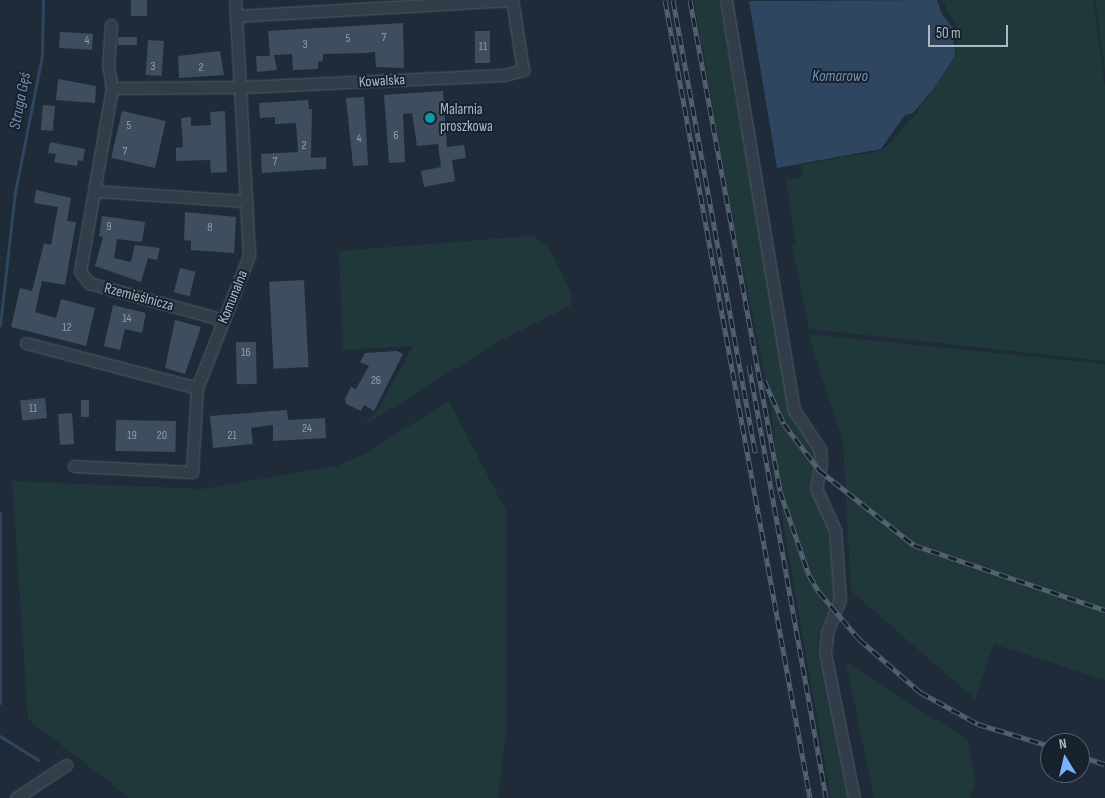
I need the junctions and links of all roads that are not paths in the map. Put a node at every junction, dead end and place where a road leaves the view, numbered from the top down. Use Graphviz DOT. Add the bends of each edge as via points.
graph roads {
  1 [pos="236,0"];
  2 [pos="512,0"];
  3 [pos="726,0"];
  4 [pos="236,16"];
  5 [pos="111,25"];
  6 [pos="242,87"];
  7 [pos="112,88"];
  8 [pos="95,191"];
  9 [pos="247,200"];
  10 [pos="223,320"];
  11 [pos="26,342"];
  12 [pos="197,388"];
  13 [pos="74,466"];
  14 [pos="66,765"];
  15 [pos="16,798"];
  16 [pos="854,798"];
  1 -- 4 [label="street, Komunalna"];
  2 -- 4 [label="street"];
  2 -- 6 [label="street, Kowalska" via="522,70 504,75"];
  3 -- 16 [label="street" via="794,410 820,449 816,488 835,530 840,599 827,633 825,653"];
  4 -- 6 [label="street, Komunalna"];
  5 -- 7 [label="street, Rzemieślnicza" via="108,64"];
  6 -- 7 [label="street"];
  6 -- 9 [label="street, Komunalna"];
  7 -- 8 [label="street, Rzemieślnicza"];
  8 -- 9 [label="street"];
  8 -- 10 [label="street, Rzemieślnicza" via="80,271 88,284"];
  9 -- 10 [label="street, Komunalna" via="249,255"];
  10 -- 12 [label="street, Komunalna"];
  11 -- 12 [label="street"];
  12 -- 13 [label="street, Komunalna" via="192,472"];
  14 -- 15 [label="street"];
}
